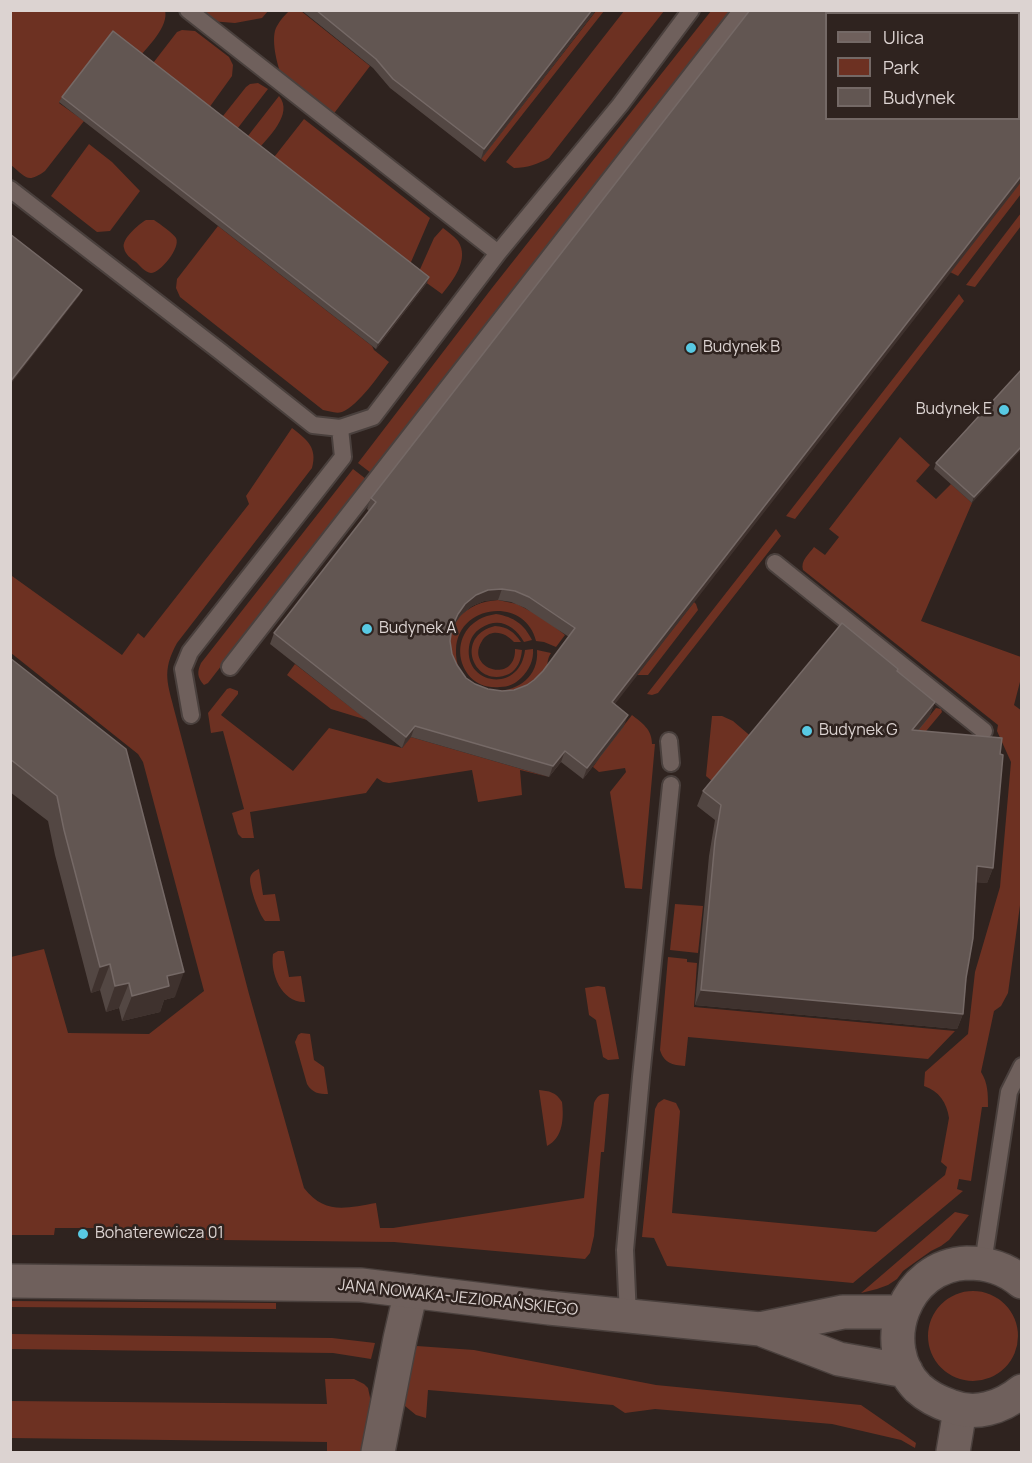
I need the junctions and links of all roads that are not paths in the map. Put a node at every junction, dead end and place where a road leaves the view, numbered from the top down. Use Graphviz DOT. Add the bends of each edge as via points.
graph roads {
  1 [pos="188,10"];
  2 [pos="691,10"];
  3 [pos="742,10"];
  4 [pos="10,189"];
  5 [pos="498,253"];
  6 [pos="340,428"];
  7 [pos="775,563"];
  8 [pos="230,667"];
  9 [pos="191,715"];
  10 [pos="984,731"];
  11 [pos="669,741"];
  12 [pos="671,763"];
  13 [pos="671,785"];
  14 [pos="1022,1066"];
  15 [pos="983,1263"];
  16 [pos="10,1281"];
  17 [pos="1022,1282"];
  18 [pos="411,1291"];
  19 [pos="902,1312"];
  20 [pos="628,1316"];
  21 [pos="760,1329"];
  22 [pos="906,1371"];
  23 [pos="1022,1391"];
  24 [pos="960,1410"];
  25 [pos="378,1452"];
  26 [pos="953,1452"];
  1 -- 5 [label="lane"];
  2 -- 5 [label="lane" via="620,105"];
  3 -- 8 [label="lane"];
  4 -- 6 [label="lane" via="313,425"];
  5 -- 6 [label="lane" via="373,417"];
  6 -- 9 [label="lane" via="343,457 190,652 183,669"];
  7 -- 10 [label="lane"];
  11 -- 12 [label="lane"];
  13 -- 20 [label="lane" via="625,1250"];
  14 -- 15 [label="lane" via="1009,1092"];
  15 -- 17 [label="street"];
  15 -- 19 [label="street" via="940,1269 911,1294"];
  16 -- 18 [label="street, JANA NOWAKA-JEZIORAŃSKIEGO" via="361,1285"];
  18 -- 20 [label="street, JANA NOWAKA-JEZIORAŃSKIEGO"];
  18 -- 25 [label="street"];
  19 -- 21 [label="street, JANA NOWAKA-JEZIORAŃSKIEGO" via="843,1312"];
  19 -- 22 [label="street" via="899,1352"];
  20 -- 21 [label="street, JANA NOWAKA-JEZIORAŃSKIEGO"];
  21 -- 22 [label="street, JANA NOWAKA-JEZIORAŃSKIEGO" via="838,1359"];
  22 -- 24 [label="street" via="934,1401"];
  23 -- 24 [label="street" via="994,1407"];
  24 -- 26 [label="street"];
}
